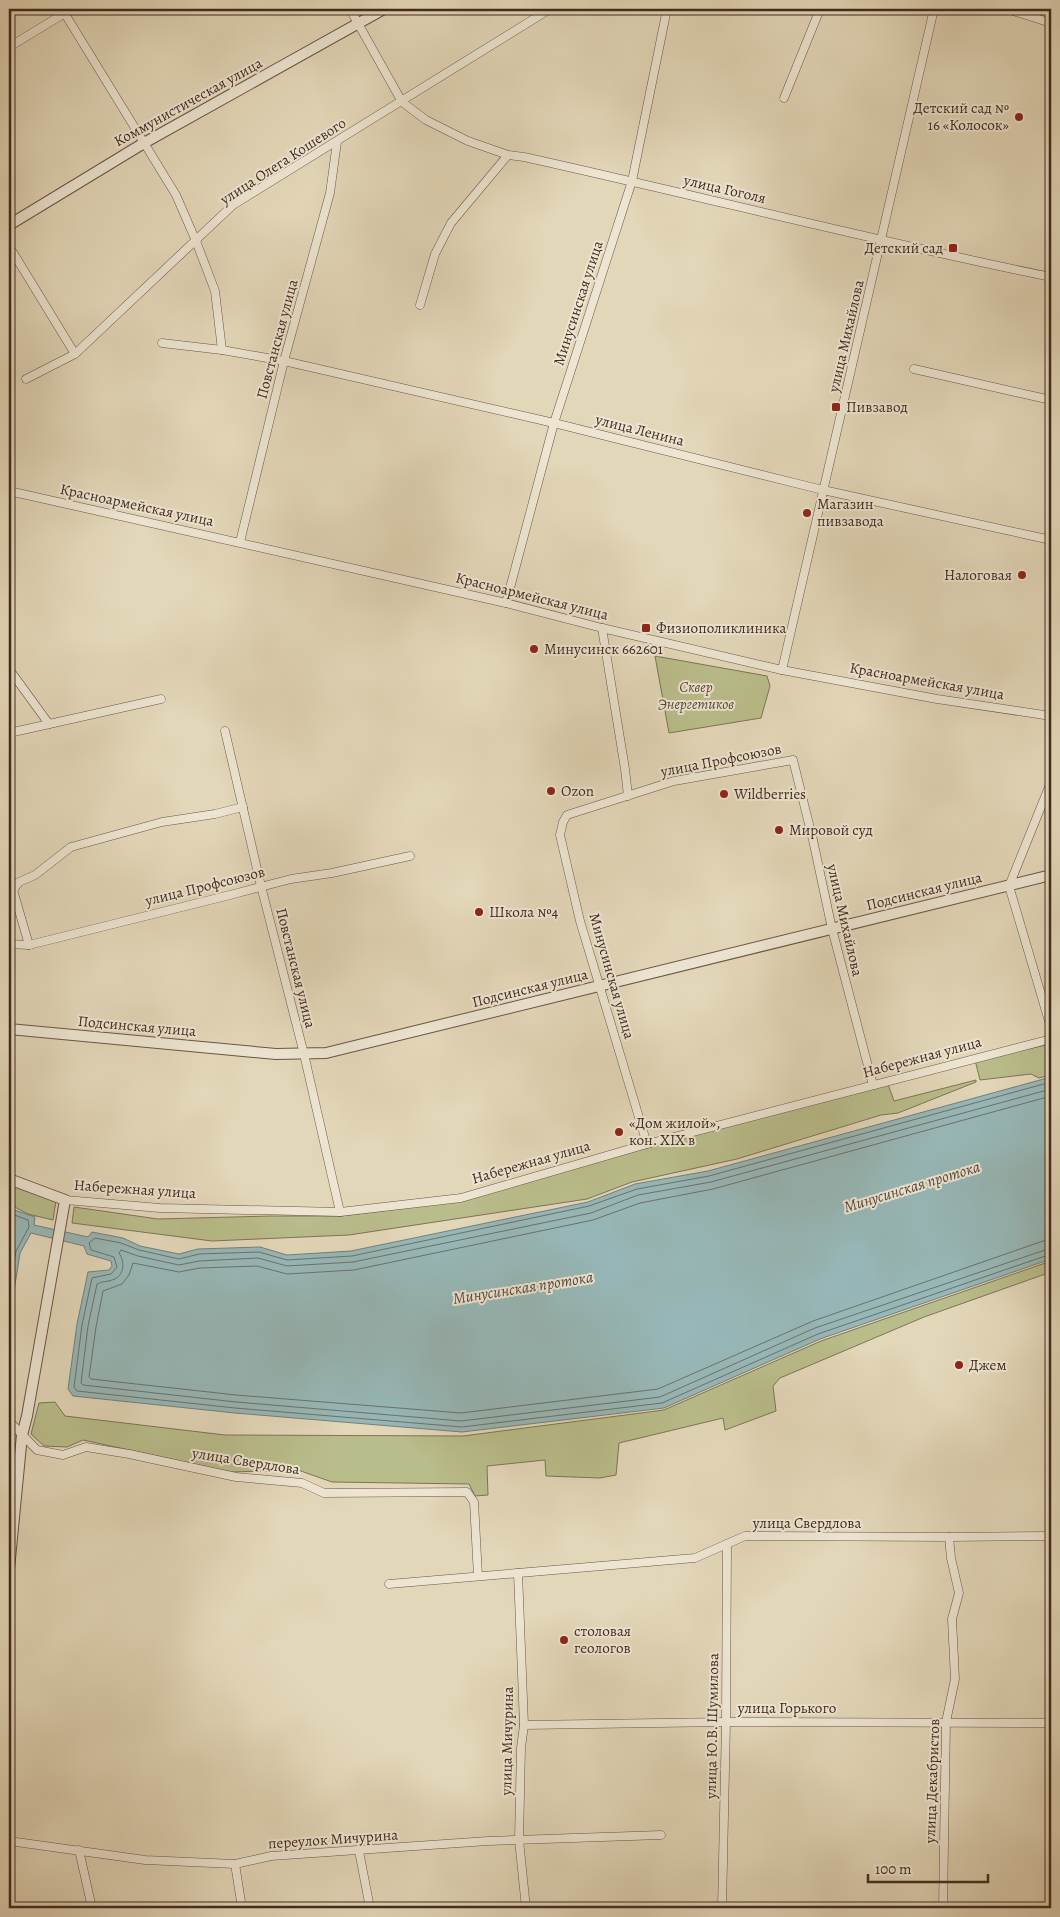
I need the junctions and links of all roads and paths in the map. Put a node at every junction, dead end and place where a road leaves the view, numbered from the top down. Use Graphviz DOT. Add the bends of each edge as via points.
graph roads {
  1 [pos="76,9"];
  2 [pos="350,9"];
  3 [pos="384,9"];
  4 [pos="550,9"];
  5 [pos="667,9"];
  6 [pos="820,9"];
  7 [pos="934,9"];
  8 [pos="1007,9"];
  9 [pos="64,11"];
  10 [pos="1051,23"];
  11 [pos="358,24"];
  12 [pos="9,47"];
  13 [pos="784,98"];
  14 [pos="402,102"];
  15 [pos="337,142"];
  16 [pos="144,143"];
  17 [pos="508,155"];
  18 [pos="632,181"];
  19 [pos="9,225"];
  20 [pos="883,240"];
  21 [pos="196,241"];
  22 [pos="9,246"];
  23 [pos="1051,277"];
  24 [pos="420,305"];
  25 [pos="162,343"];
  26 [pos="222,350"];
  27 [pos="75,354"];
  28 [pos="284,361"];
  29 [pos="914,369"];
  30 [pos="26,379"];
  31 [pos="1051,400"];
  32 [pos="554,423"];
  33 [pos="823,490"];
  34 [pos="9,491"];
  35 [pos="1051,540"];
  36 [pos="240,542"];
  37 [pos="506,602"];
  38 [pos="602,628"];
  39 [pos="9,669"];
  40 [pos="782,670"];
  41 [pos="161,699"];
  42 [pos="1051,716"];
  43 [pos="49,724"];
  44 [pos="225,731"];
  45 [pos="9,733"];
  46 [pos="793,760"];
  47 [pos="1051,782"];
  48 [pos="628,796"];
  49 [pos="243,807"];
  50 [pos="567,815"];
  51 [pos="410,856"];
  52 [pos="1051,875"];
  53 [pos="9,876"];
  54 [pos="261,886"];
  55 [pos="1009,886"];
  56 [pos="10,893"];
  57 [pos="832,928"];
  58 [pos="9,944"];
  59 [pos="29,945"];
  60 [pos="600,986"];
  61 [pos="1051,1028"];
  62 [pos="9,1029"];
  63 [pos="1051,1039"];
  64 [pos="304,1054"];
  65 [pos="873,1085"];
  66 [pos="647,1144"];
  67 [pos="9,1179"];
  68 [pos="65,1200"];
  69 [pos="340,1212"];
  70 [pos="9,1421"];
  71 [pos="22,1435"];
  72 [pos="1051,1536"];
  73 [pos="949,1537"];
  74 [pos="10,1539"];
  75 [pos="727,1544"];
  76 [pos="9,1569"];
  77 [pos="518,1573"];
  78 [pos="478,1576"];
  79 [pos="389,1584"];
  80 [pos="726,1722"];
  81 [pos="946,1722"];
  82 [pos="1051,1723"];
  83 [pos="524,1725"];
  84 [pos="660,1835"];
  85 [pos="519,1840"];
  86 [pos="9,1841"];
  87 [pos="80,1850"];
  88 [pos="359,1851"];
  89 [pos="235,1864"];
  90 [pos="92,1908"];
  91 [pos="242,1908"];
  92 [pos="370,1908"];
  93 [pos="526,1908"];
  94 [pos="722,1908"];
  95 [pos="943,1908"];
  1 -- 9 [label="street"];
  2 -- 11 [label="street"];
  3 -- 11 [label="street, Коммунистическая улица"];
  4 -- 14 [label="street, улица Олега Кошевого"];
  5 -- 18 [label="street, Минусинская улица"];
  6 -- 13 [label="street"];
  7 -- 20 [label="street, улица Михайлова"];
  8 -- 10 [label="street"];
  9 -- 12 [label="street"];
  9 -- 16 [label="street"];
  11 -- 14 [label="street"];
  11 -- 16 [label="street, Коммунистическая улица"];
  14 -- 15 [label="street, улица Олега Кошевого"];
  14 -- 17 [label="street, улица Гоголя" via="426,120 468,141"];
  15 -- 21 [label="street, улица Олега Кошевого" via="233,205"];
  15 -- 28 [label="street, Повстанская улица" via="330,193"];
  16 -- 19 [label="street, Коммунистическая улица"];
  16 -- 21 [label="street" via="176,195"];
  17 -- 18 [label="street, улица Гоголя"];
  17 -- 24 [label="street" via="451,223 435,254"];
  18 -- 20 [label="street, улица Гоголя"];
  18 -- 32 [label="street, Минусинская улица"];
  20 -- 23 [label="street, улица Гоголя"];
  20 -- 33 [label="street, улица Михайлова"];
  21 -- 26 [label="street" via="215,291"];
  21 -- 27 [label="street, улица Олега Кошевого"];
  22 -- 27 [label="street"];
  25 -- 26 [label="street, улица Ленина"];
  26 -- 28 [label="street, улица Ленина"];
  27 -- 30 [label="street, улица Олега Кошевого"];
  28 -- 32 [label="street, улица Ленина"];
  28 -- 36 [label="street, Повстанская улица"];
  29 -- 31 [label="street"];
  32 -- 33 [label="street, улица Ленина"];
  32 -- 37 [label="street, Минусинская улица"];
  33 -- 35 [label="street, улица Ленина"];
  33 -- 40 [label="street, улица Михайлова"];
  34 -- 36 [label="street, Красноармейская улица"];
  36 -- 37 [label="street, Красноармейская улица"];
  37 -- 38 [label="street, Красноармейская улица"];
  38 -- 40 [label="street, Красноармейская улица"];
  38 -- 48 [label="street"];
  39 -- 43 [label="street"];
  40 -- 42 [label="street, Красноармейская улица"];
  41 -- 43 [label="street"];
  43 -- 45 [label="street"];
  44 -- 49 [label="street, Повстанская улица"];
  46 -- 48 [label="street, улица Профсоюзов" via="674,781"];
  46 -- 57 [label="street, улица Михайлова"];
  47 -- 55 [label="street"];
  48 -- 50 [label="street, улица Профсоюзов"];
  49 -- 54 [label="street, Повстанская улица"];
  49 -- 56 [label="street" via="162,822 71,848 35,875 19,882"];
  50 -- 60 [label="street, Минусинская улица" via="560,835"];
  51 -- 54 [label="street, улица Профсоюзов"];
  52 -- 55 [label="street, Подсинская улица"];
  53 -- 56 [label="street"];
  54 -- 59 [label="street, улица Профсоюзов"];
  54 -- 64 [label="street, Повстанская улица"];
  55 -- 57 [label="street, Подсинская улица"];
  55 -- 61 [label="street"];
  56 -- 59 [label="street"];
  57 -- 60 [label="street, Подсинская улица"];
  57 -- 65 [label="street, улица Михайлова"];
  58 -- 59 [label="street, улица Профсоюзов"];
  60 -- 64 [label="street, Подсинская улица" via="326,1053"];
  60 -- 66 [label="street, Минусинская улица"];
  62 -- 64 [label="street, Подсинская улица"];
  63 -- 65 [label="street, Набережная улица"];
  64 -- 69 [label="street, Повстанская улица"];
  65 -- 66 [label="street, Набережная улица"];
  66 -- 69 [label="street, Набережная улица" via="461,1198"];
  67 -- 68 [label="street, Набережная улица"];
  68 -- 69 [label="street, Набережная улица" via="160,1208"];
  68 -- 71 [label="street"];
  70 -- 71 [label="street, улица Свердлова"];
  71 -- 74 [label="street"];
  71 -- 78 [label="street, улица Свердлова" via="37,1450 63,1455 86,1447 236,1477 302,1483 324,1493 467,1492 474,1502"];
  72 -- 73 [label="street, улица Свердлова"];
  73 -- 75 [label="street, улица Свердлова" via="745,1536"];
  73 -- 81 [label="street, улица Декабристов" via="959,1594 952,1619 955,1679"];
  74 -- 76 [label="street"];
  75 -- 77 [label="street, улица Свердлова" via="695,1558"];
  75 -- 80 [label="street, улица Ю.В. Шумилова"];
  77 -- 78 [label="street, улица Свердлова"];
  77 -- 83 [label="street, улица Мичурина"];
  78 -- 79 [label="street, улица Свердлова"];
  80 -- 81 [label="street, улица Горького"];
  80 -- 83 [label="street, улица Горького"];
  80 -- 94 [label="street, улица Ю.В. Шумилова"];
  81 -- 82 [label="street, улица Горького"];
  81 -- 95 [label="street, улица Декабристов"];
  83 -- 85 [label="street, улица Мичурина"];
  84 -- 85 [label="street, переулок Мичурина"];
  85 -- 88 [label="street, переулок Мичурина"];
  85 -- 93 [label="street, улица Мичурина"];
  86 -- 87 [label="street, переулок Мичурина"];
  87 -- 89 [label="street, переулок Мичурина" via="145,1860"];
  87 -- 90 [label="street"];
  88 -- 89 [label="street, переулок Мичурина" via="271,1856"];
  88 -- 92 [label="street"];
  89 -- 91 [label="street"];
}
